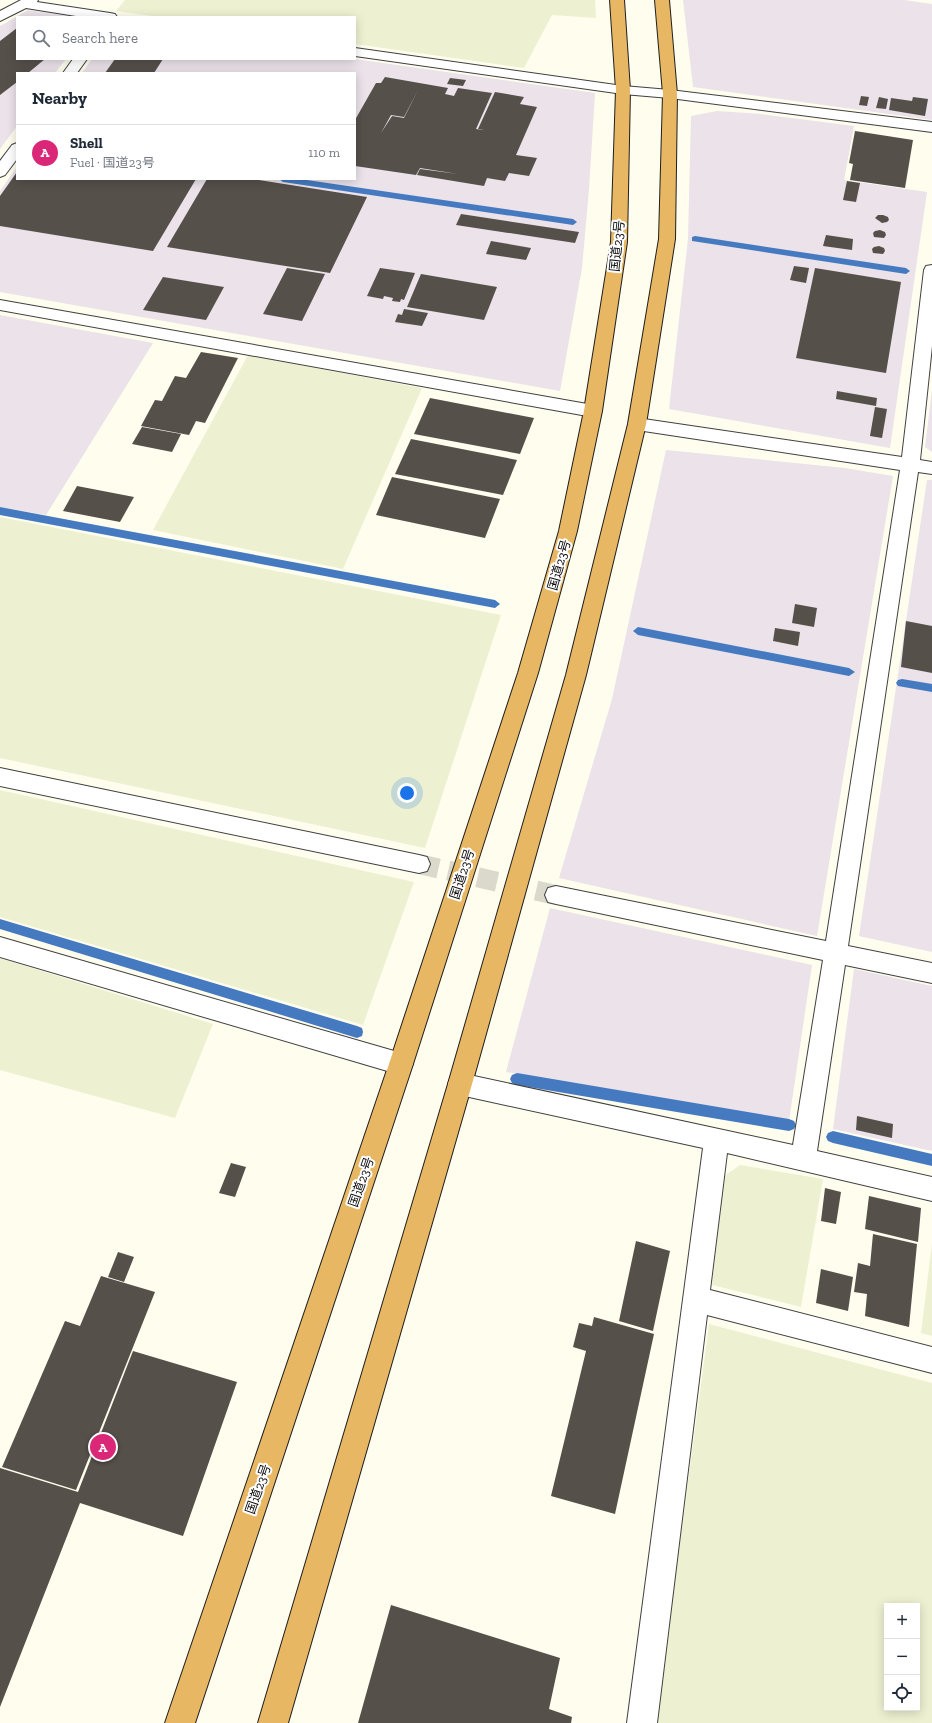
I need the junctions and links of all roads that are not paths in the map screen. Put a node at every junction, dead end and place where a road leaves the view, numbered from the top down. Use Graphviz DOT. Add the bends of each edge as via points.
graph roads {
  1 [pos="617,0"];
  2 [pos="662,0"];
  3 [pos="27,2"];
  4 [pos="104,16"];
  5 [pos="0,17"];
  6 [pos="356,52"];
  7 [pos="79,60"];
  8 [pos="71,72"];
  9 [pos="623,90"];
  10 [pos="670,94"];
  11 [pos="932,127"];
  12 [pos="16,149"];
  13 [pos="0,172"];
  14 [pos="932,270"];
  15 [pos="0,304"];
  16 [pos="592,412"];
  17 [pos="637,424"];
  18 [pos="910,464"];
  19 [pos="932,468"];
  20 [pos="0,777"];
  21 [pos="419,864"];
  22 [pos="556,895"];
  23 [pos="0,947"];
  24 [pos="836,952"];
  25 [pos="932,973"];
  26 [pos="401,1064"];
  27 [pos="460,1084"];
  28 [pos="716,1139"];
  29 [pos="803,1159"];
  30 [pos="932,1189"];
  31 [pos="696,1299"];
  32 [pos="932,1360"];
  33 [pos="180,1723"];
  34 [pos="273,1723"];
  35 [pos="642,1723"];
  1 -- 9 [label="highway, 国道23号"];
  2 -- 10 [label="highway"];
  3 -- 4 [label="street"];
  3 -- 5 [label="street"];
  6 -- 9 [label="street"];
  7 -- 8 [label="street"];
  9 -- 10 [label="street"];
  9 -- 16 [label="highway, 国道23号" via="619,242"];
  10 -- 11 [label="street"];
  10 -- 17 [label="highway" via="667,239"];
  12 -- 13 [label="street"];
  14 -- 18 [label="street"];
  15 -- 16 [label="street"];
  16 -- 26 [label="highway, 国道23号" via="568,531 528,673"];
  17 -- 18 [label="street"];
  17 -- 27 [label="highway" via="576,675"];
  18 -- 19 [label="street"];
  18 -- 24 [label="street"];
  20 -- 21 [label="street"];
  22 -- 24 [label="street"];
  23 -- 26 [label="street"];
  24 -- 25 [label="street"];
  24 -- 29 [label="street"];
  26 -- 33 [label="highway, 国道23号"];
  27 -- 28 [label="street"];
  27 -- 34 [label="highway"];
  28 -- 29 [label="street"];
  28 -- 31 [label="street"];
  29 -- 30 [label="street"];
  31 -- 32 [label="street"];
  31 -- 35 [label="street"];
}
